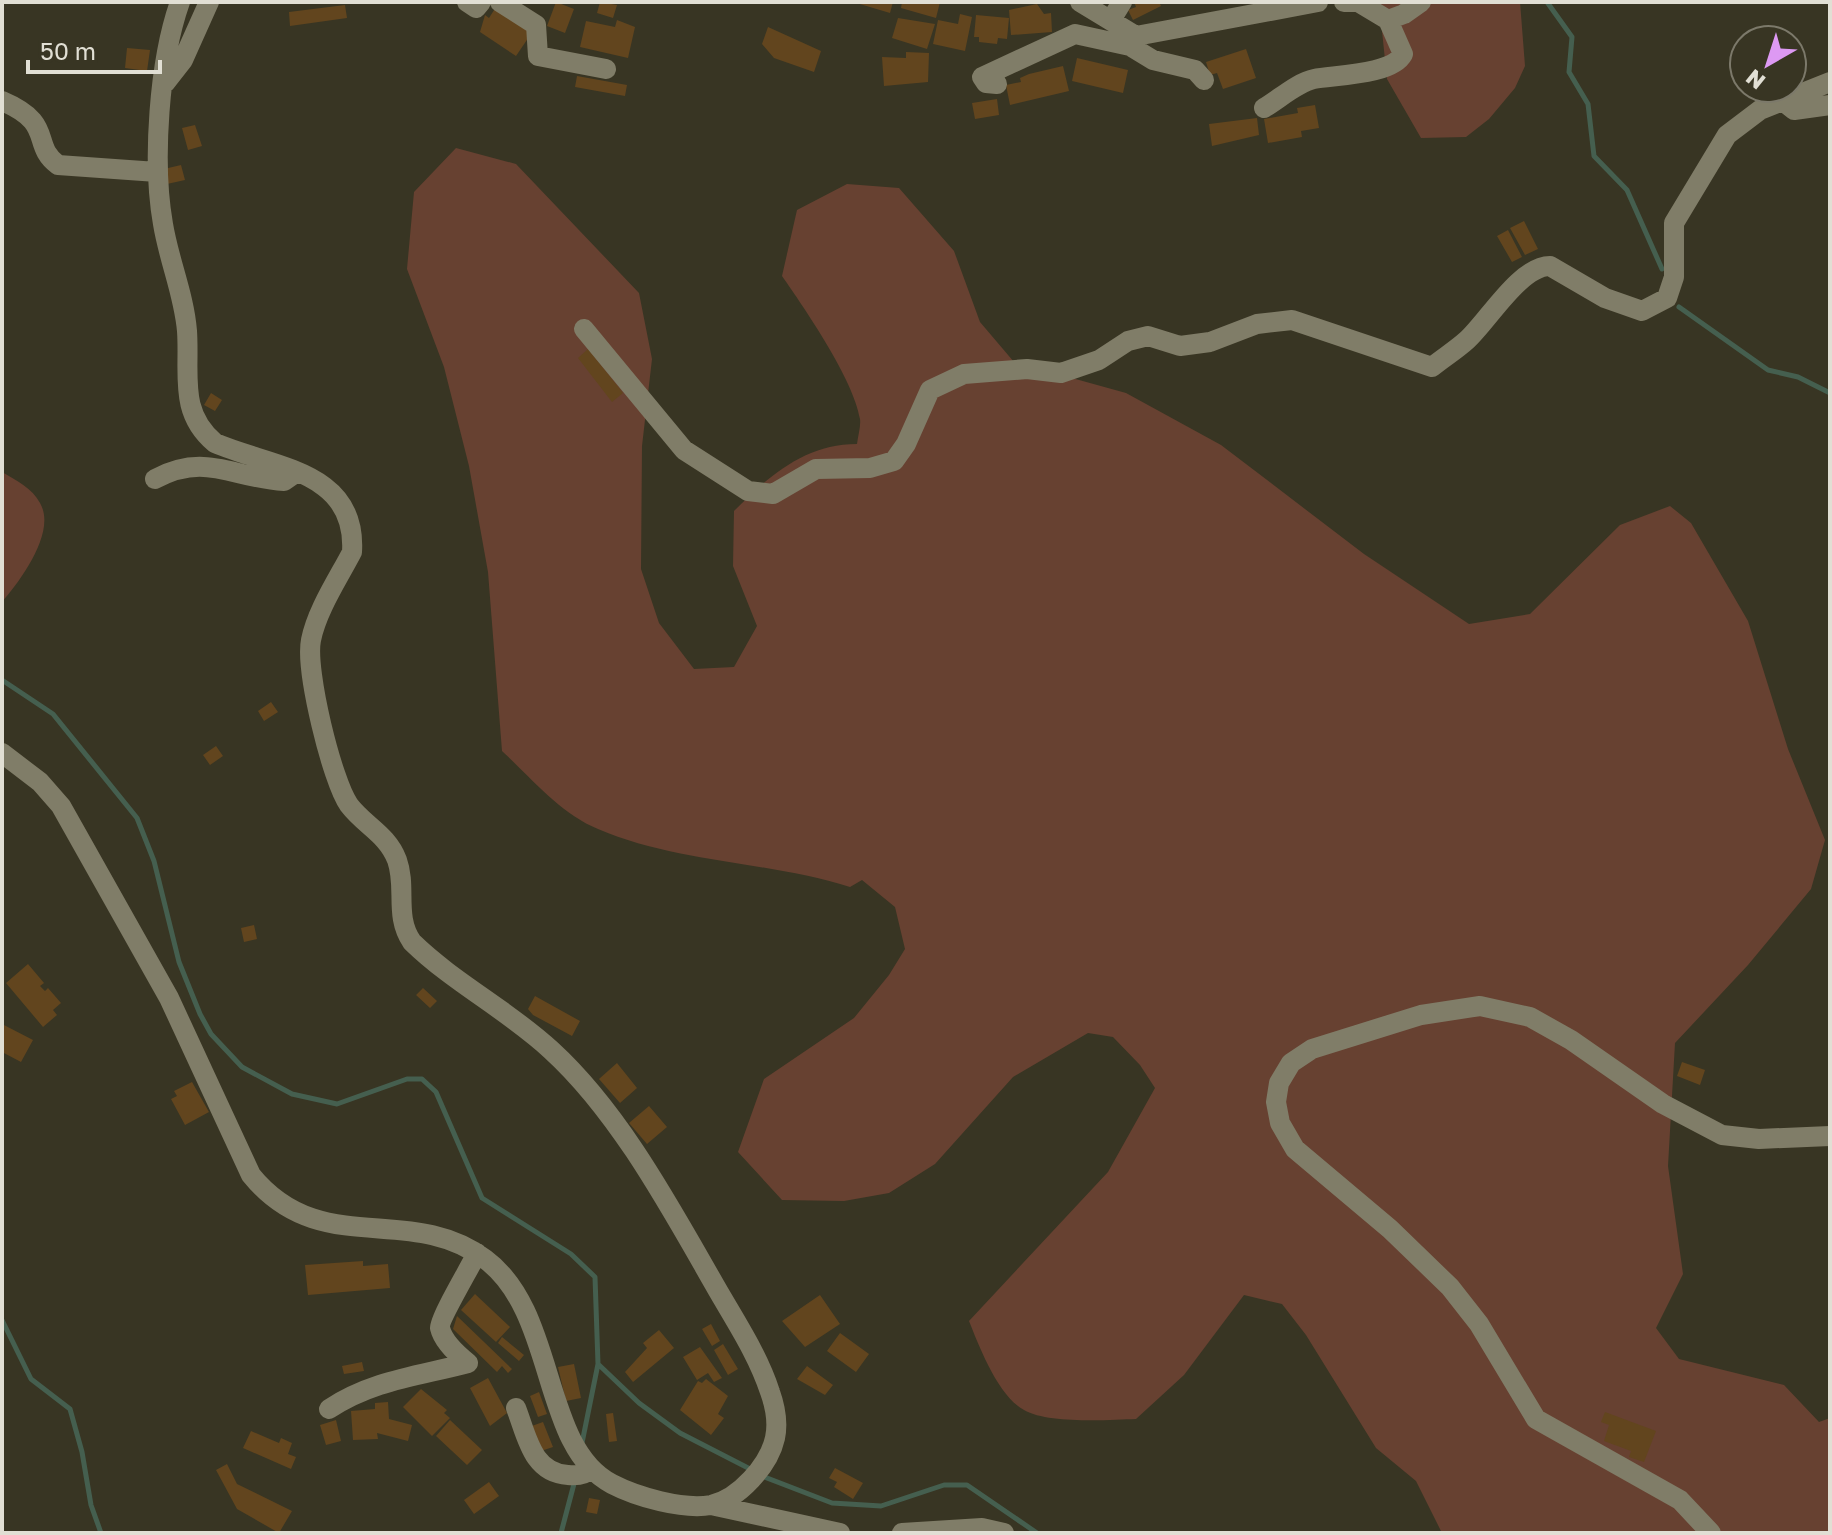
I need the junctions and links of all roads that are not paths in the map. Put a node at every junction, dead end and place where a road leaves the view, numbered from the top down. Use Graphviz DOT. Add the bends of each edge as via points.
graph roads {
  1 [pos="180,2"];
  2 [pos="209,2"];
  3 [pos="467,2"];
  4 [pos="481,2"];
  5 [pos="500,2"];
  6 [pos="1080,2"];
  7 [pos="1122,2"];
  8 [pos="1318,2"];
  9 [pos="1344,2"];
  10 [pos="1421,2"];
  11 [pos="1111,20"];
  12 [pos="1388,20"];
  13 [pos="1133,41"];
  14 [pos="606,69"];
  15 [pos="1204,80"];
  16 [pos="1830,82"];
  17 [pos="165,83"];
  18 [pos="997,84"];
  19 [pos="1808,92"];
  20 [pos="2,101"];
  21 [pos="1778,104"];
  22 [pos="1786,104"];
  23 [pos="1830,105"];
  24 [pos="1264,108"];
  25 [pos="157,172"];
  26 [pos="584,329"];
  27 [pos="297,472"];
  28 [pos="155,479"];
  29 [pos="2,753"];
  30 [pos="1830,1136"];
  31 [pos="477,1253"];
  32 [pos="516,1408"];
  33 [pos="329,1409"];
  34 [pos="582,1471"];
  35 [pos="711,1505"];
  36 [pos="840,1533"];
  37 [pos="902,1533"];
  38 [pos="1004,1533"];
  39 [pos="1711,1533"];
  1 -- 17 [label="street"];
  2 -- 17 [label="street" via="183,60"];
  3 -- 4 [label="street" via="476,8"];
  5 -- 14 [label="street" via="536,25 538,56"];
  6 -- 11 [label="street"];
  7 -- 11 [label="street"];
  8 -- 13 [label="street"];
  9 -- 12 [label="street" via="1358,2"];
  10 -- 12 [label="street"];
  11 -- 13 [label="street"];
  12 -- 24 [label="street" via="1403,54 1395,64 1339,79 1311,79"];
  13 -- 15 [label="street" via="1153,60 1195,70"];
  13 -- 18 [label="street" via="1075,34 982,77"];
  16 -- 19 [label="street"];
  17 -- 25 [label="street"];
  20 -- 25 [label="street" via="36,121 47,153 58,165"];
  21 -- 26 [label="street" via="1760,110 1727,135 1674,223 1674,277 1667,298 1642,311 1542,266 1432,367 1292,320 1257,324 1210,342 1180,346 1148,336 1061,373 1027,369 964,374 930,390 894,461 870,468 816,469 773,494 748,491 684,450"];
  22 -- 23 [label="street" via="1794,110"];
  25 -- 27 [label="street" via="163,228 187,332 186,393 193,416 215,443"];
  27 -- 28 [label="street" via="284,481 210,466 178,467"];
  27 -- 35 [label="street" via="336,493 350,525 352,552 316,626 309,661 338,785 358,815 385,837 398,862 404,930 423,953 554,1052 668,1204 771,1393 776,1424 770,1452 745,1486"];
  29 -- 31 [label="street" via="61,806 169,998 251,1175 268,1196 292,1213 339,1227 445,1237"];
  30 -- 39 [label="street" via="1722,1135 1663,1104 1530,1017 1480,1006 1421,1015 1312,1049 1291,1063 1279,1083 1280,1123 1295,1149 1450,1287 1479,1324 1536,1419 1680,1500"];
  31 -- 33 [label="street" via="441,1317 440,1329 468,1363 388,1379"];
  31 -- 34 [label="street" via="523,1304 539,1337"];
  32 -- 34 [label="street" via="535,1458 555,1473"];
  34 -- 35 [label="street" via="658,1499"];
  35 -- 36 [label="street"];
  37 -- 38 [label="street" via="982,1528"];
}
